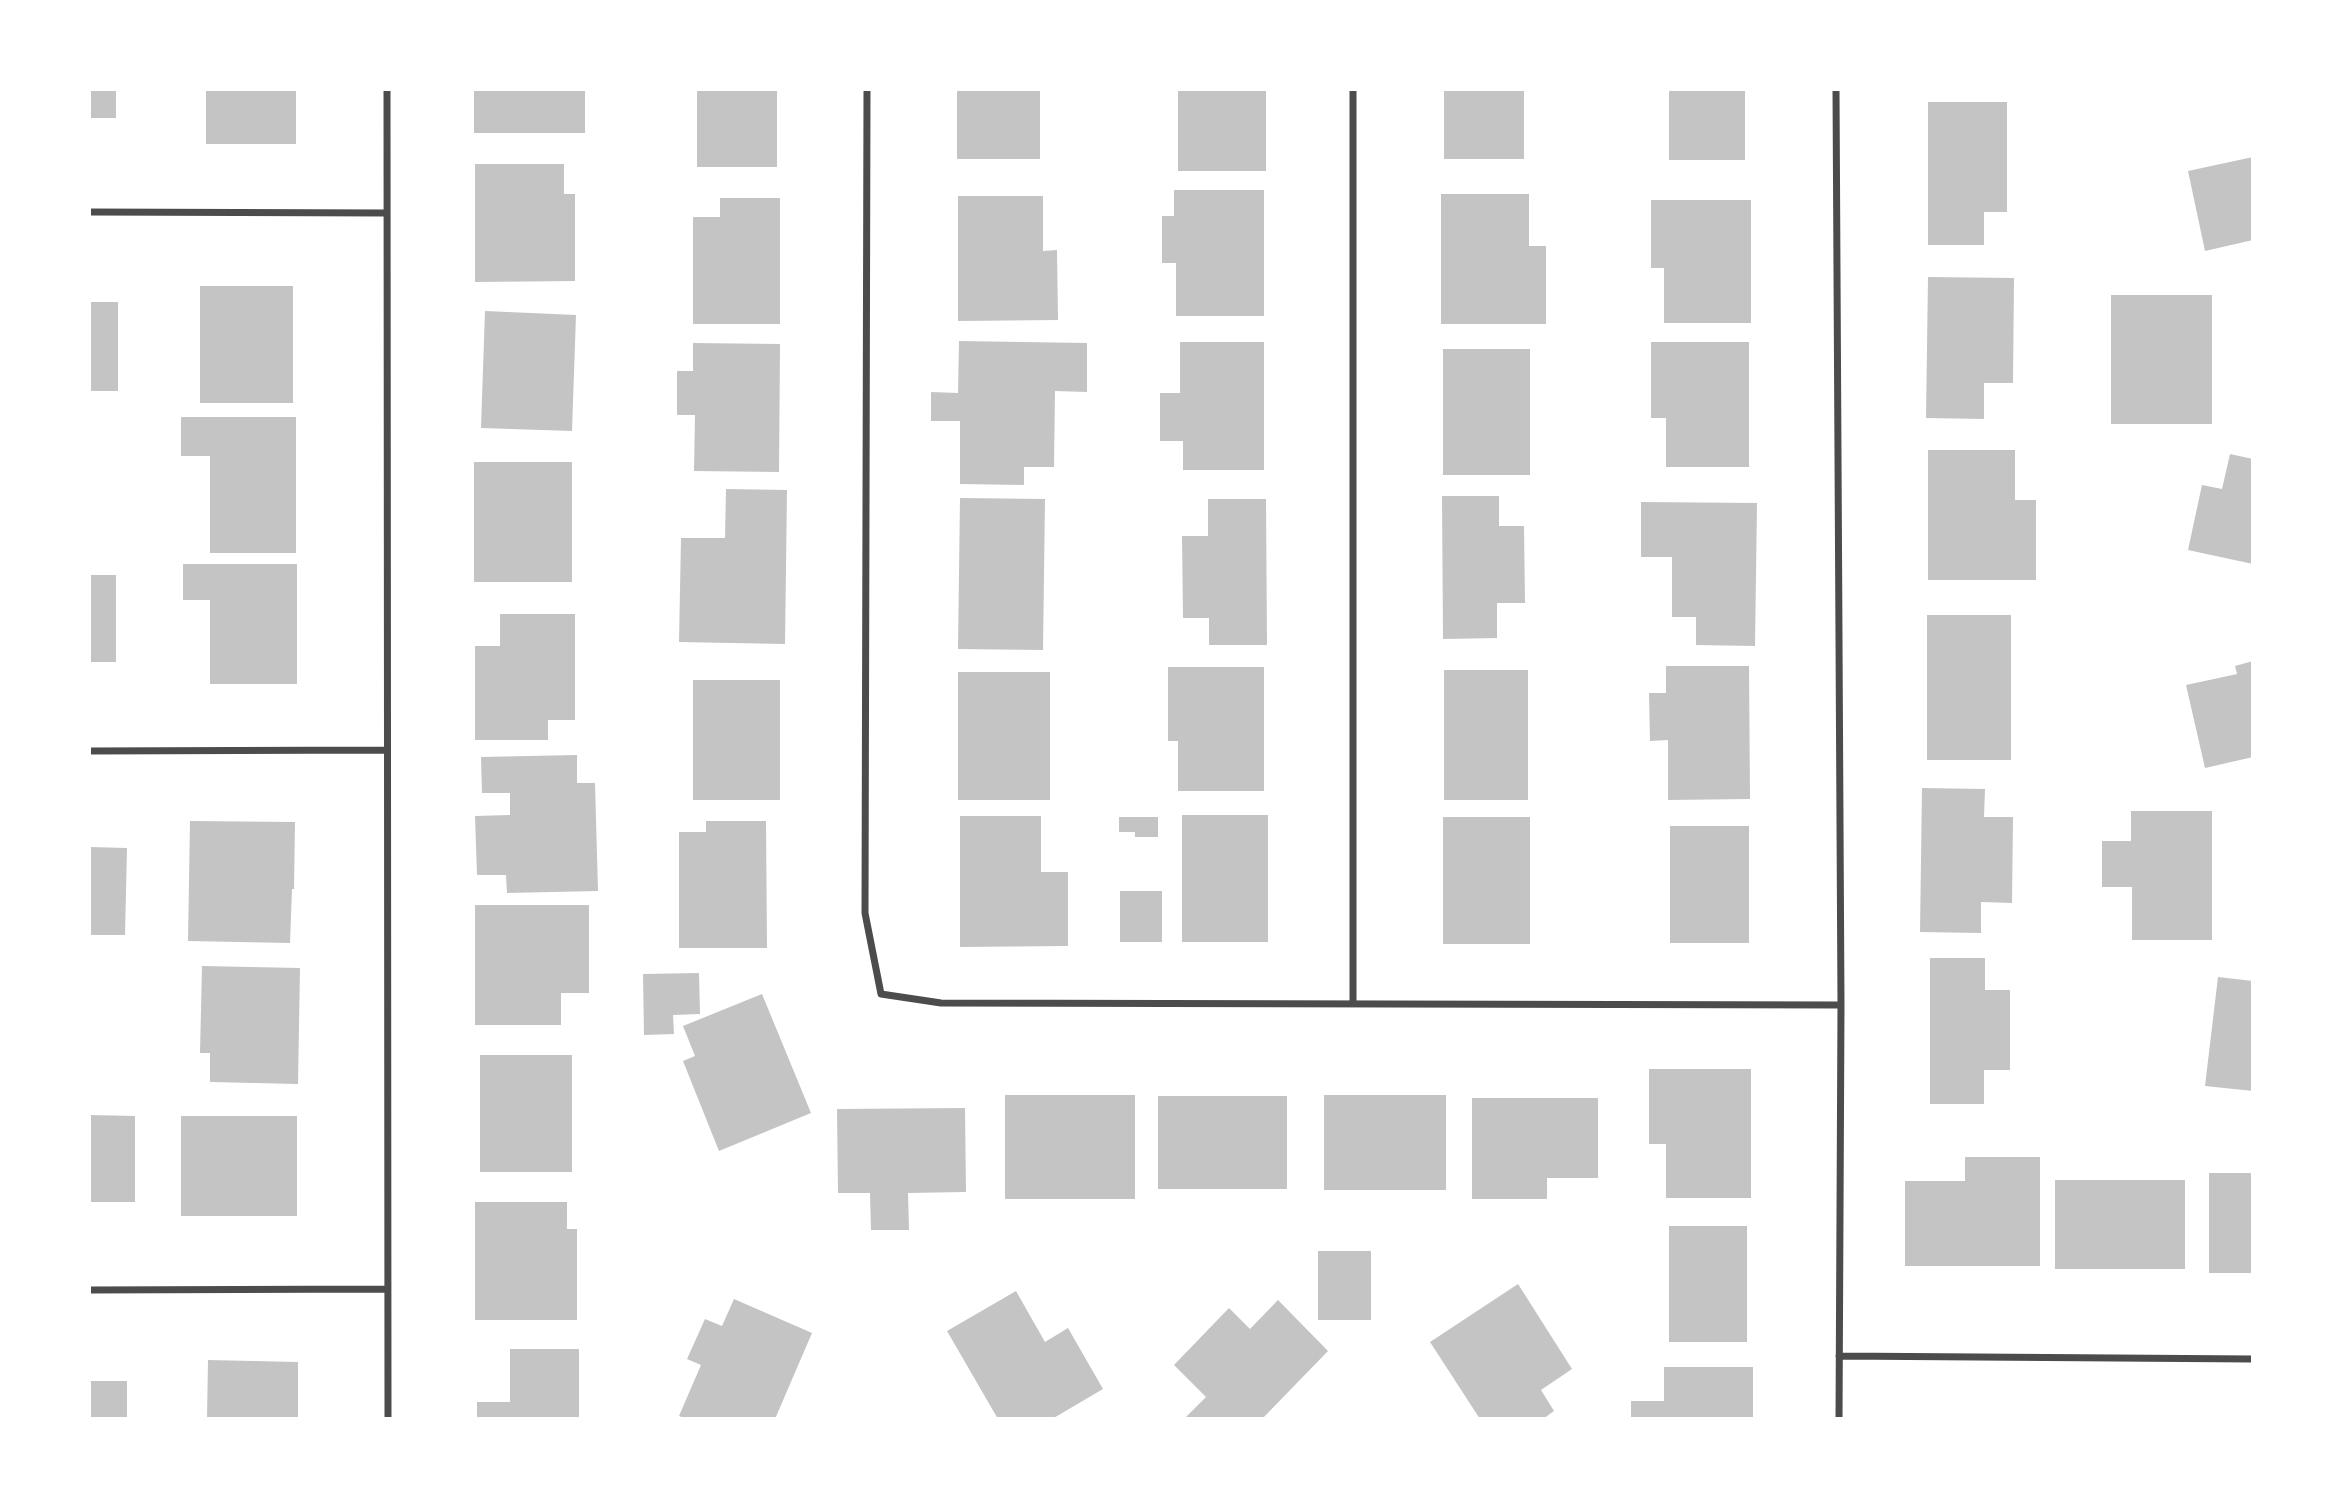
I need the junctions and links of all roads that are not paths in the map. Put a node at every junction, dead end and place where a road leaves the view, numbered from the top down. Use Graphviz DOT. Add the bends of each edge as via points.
graph roads {
  1 [pos="387,89"];
  2 [pos="867,89"];
  3 [pos="1353,89"];
  4 [pos="1836,89"];
  5 [pos="89,212"];
  6 [pos="387,214"];
  7 [pos="386,750"];
  8 [pos="89,751"];
  9 [pos="1353,1003"];
  10 [pos="1841,1005"];
  11 [pos="387,1289"];
  12 [pos="89,1290"];
  13 [pos="1839,1356"];
  14 [pos="2253,1359"];
  15 [pos="388,1419"];
  16 [pos="1839,1419"];
  1 -- 6 [label="street"];
  2 -- 9 [label="street" via="865,913 881,993 941,1003"];
  3 -- 9 [label="street"];
  4 -- 10 [label="street"];
  5 -- 6 [label="street"];
  6 -- 7 [label="street"];
  7 -- 8 [label="street"];
  7 -- 11 [label="street"];
  9 -- 10 [label="street"];
  10 -- 13 [label="street"];
  11 -- 12 [label="street"];
  11 -- 15 [label="street"];
  13 -- 14 [label="street"];
  13 -- 16 [label="street"];
}
